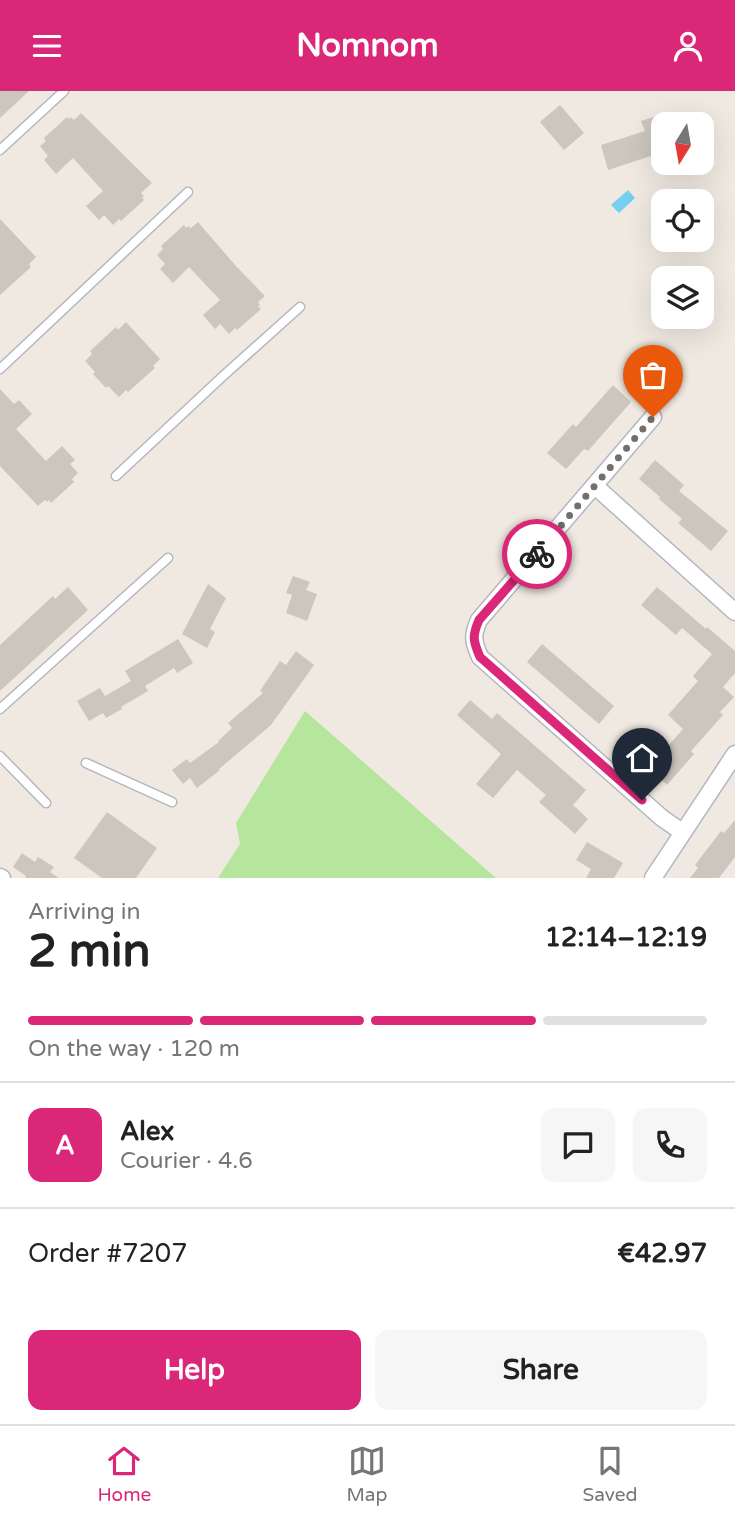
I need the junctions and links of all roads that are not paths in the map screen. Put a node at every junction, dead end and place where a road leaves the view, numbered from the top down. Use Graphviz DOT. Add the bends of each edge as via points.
graph roads {
  1 [pos="64,91"];
  2 [pos="0,150"];
  3 [pos="188,192"];
  4 [pos="300,307"];
  5 [pos="0,369"];
  6 [pos="653,417"];
  7 [pos="116,476"];
  8 [pos="594,486"];
  9 [pos="168,558"];
  10 [pos="735,612"];
  11 [pos="0,709"];
  12 [pos="735,754"];
  13 [pos="0,756"];
  14 [pos="86,763"];
  15 [pos="172,802"];
  16 [pos="46,803"];
  17 [pos="682,832"];
  18 [pos="653,878"];
  1 -- 2 [label="lane"];
  3 -- 5 [label="lane"];
  4 -- 7 [label="lane"];
  6 -- 8 [label="street"];
  8 -- 10 [label="street"];
  8 -- 17 [label="street" via="479,620 474,642 480,657"];
  9 -- 11 [label="lane"];
  12 -- 17 [label="street"];
  13 -- 16 [label="lane"];
  14 -- 15 [label="lane"];
  17 -- 18 [label="street"];
}
